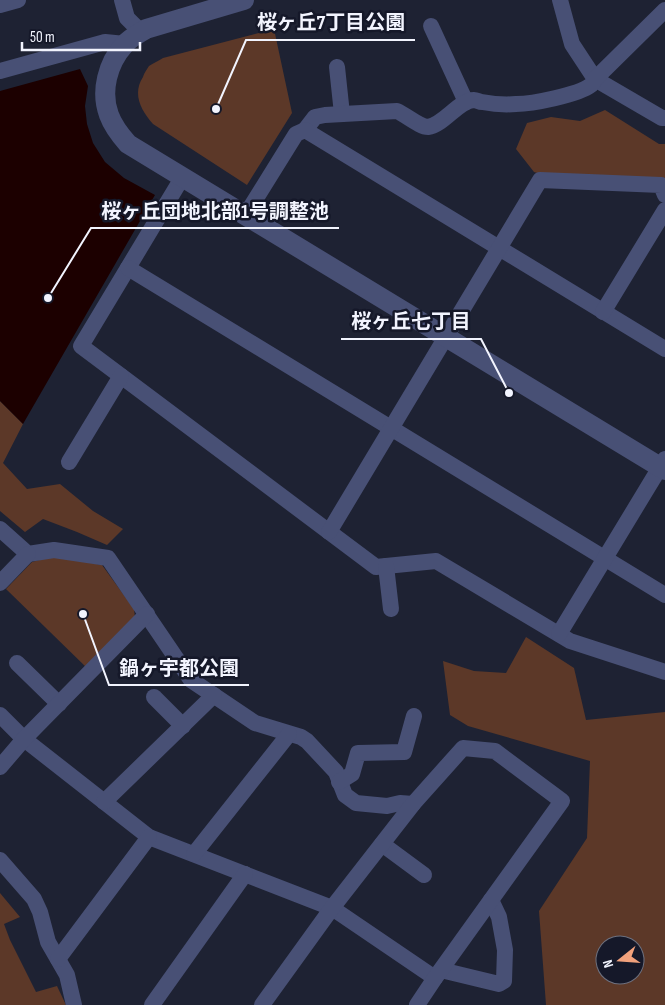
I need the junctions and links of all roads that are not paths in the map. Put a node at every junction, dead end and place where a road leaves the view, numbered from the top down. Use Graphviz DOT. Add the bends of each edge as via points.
graph roads {
  1 [pos="18,0"];
  2 [pos="122,0"];
  3 [pos="244,0"];
  4 [pos="560,0"];
  5 [pos="219,4"];
  6 [pos="0,5"];
  7 [pos="665,10"];
  8 [pos="431,26"];
  9 [pos="141,32"];
  10 [pos="125,44"];
  11 [pos="337,67"];
  12 [pos="0,71"];
  13 [pos="595,79"];
  14 [pos="466,102"];
  15 [pos="342,114"];
  16 [pos="665,118"];
  17 [pos="305,130"];
  18 [pos="182,178"];
  19 [pos="665,195"];
  20 [pos="665,210"];
  21 [pos="245,216"];
  22 [pos="499,248"];
  23 [pos="128,268"];
  24 [pos="603,312"];
  25 [pos="446,338"];
  26 [pos="665,349"];
  27 [pos="121,376"];
  28 [pos="391,428"];
  29 [pos="69,462"];
  30 [pos="663,466"];
  31 [pos="0,529"];
  32 [pos="329,532"];
  33 [pos="28,554"];
  34 [pos="605,559"];
  35 [pos="386,566"];
  36 [pos="0,583"];
  37 [pos="665,595"];
  38 [pos="391,609"];
  39 [pos="147,614"];
  40 [pos="560,634"];
  41 [pos="17,662"];
  42 [pos="665,672"];
  43 [pos="214,695"];
  44 [pos="154,697"];
  45 [pos="59,704"];
  46 [pos="0,715"];
  47 [pos="414,716"];
  48 [pos="183,726"];
  49 [pos="289,734"];
  50 [pos="24,739"];
  51 [pos="0,767"];
  52 [pos="340,782"];
  53 [pos="104,802"];
  54 [pos="413,804"];
  55 [pos="149,837"];
  56 [pos="382,844"];
  57 [pos="194,854"];
  58 [pos="0,860"];
  59 [pos="245,874"];
  60 [pos="424,875"];
  61 [pos="491,900"];
  62 [pos="332,908"];
  63 [pos="58,959"];
  64 [pos="438,974"];
  65 [pos="74,1005"];
  66 [pos="152,1005"];
  67 [pos="262,1005"];
  68 [pos="417,1005"];
  1 -- 6 [label="street"];
  2 -- 9 [label="street" via="127,18"];
  3 -- 5 [label="street"];
  4 -- 13 [label="street" via="572,44"];
  5 -- 9 [label="street"];
  7 -- 13 [label="street"];
  8 -- 14 [label="street"];
  9 -- 10 [label="street"];
  10 -- 12 [label="street" via="105,42"];
  10 -- 18 [label="street" via="109,69 105,100 109,114 128,144"];
  11 -- 15 [label="street"];
  13 -- 14 [label="street" via="592,85 578,91 535,102"];
  13 -- 16 [label="street"];
  14 -- 15 [label="street" via="429,127 397,111"];
  15 -- 17 [label="street" via="315,117"];
  17 -- 21 [label="street" via="296,134"];
  17 -- 22 [label="street"];
  18 -- 21 [label="street"];
  18 -- 23 [label="street"];
  19 -- 22 [label="street" via="662,185 540,180"];
  20 -- 24 [label="street"];
  21 -- 25 [label="street"];
  22 -- 24 [label="street"];
  22 -- 25 [label="street"];
  23 -- 27 [label="street" via="81,346"];
  23 -- 28 [label="street"];
  24 -- 26 [label="street"];
  25 -- 28 [label="street"];
  25 -- 30 [label="street"];
  27 -- 29 [label="street"];
  27 -- 32 [label="street"];
  28 -- 32 [label="street"];
  28 -- 34 [label="street"];
  30 -- 34 [label="street"];
  31 -- 33 [label="street"];
  32 -- 35 [label="street" via="376,567"];
  33 -- 36 [label="street"];
  33 -- 39 [label="street" via="54,550 108,558"];
  34 -- 37 [label="street"];
  34 -- 40 [label="street"];
  35 -- 38 [label="street"];
  35 -- 40 [label="street" via="436,561"];
  39 -- 43 [label="street" via="191,680"];
  39 -- 45 [label="street"];
  40 -- 42 [label="street" via="570,641"];
  41 -- 45 [label="street"];
  43 -- 48 [label="street"];
  43 -- 49 [label="street" via="255,723"];
  44 -- 48 [label="street"];
  45 -- 50 [label="street"];
  46 -- 50 [label="street"];
  47 -- 52 [label="street" via="404,752 358,753 352,774"];
  48 -- 53 [label="street"];
  49 -- 52 [label="street" via="307,741 336,772"];
  49 -- 57 [label="street"];
  50 -- 51 [label="street"];
  50 -- 53 [label="street"];
  52 -- 54 [label="street" via="345,795 356,803"];
  53 -- 55 [label="street"];
  54 -- 56 [label="street"];
  54 -- 61 [label="street" via="463,748 495,751 562,801"];
  55 -- 57 [label="street"];
  55 -- 63 [label="street"];
  56 -- 60 [label="street"];
  56 -- 62 [label="street"];
  57 -- 59 [label="street"];
  58 -- 63 [label="street" via="34,899 48,942"];
  59 -- 62 [label="street"];
  59 -- 66 [label="street"];
  61 -- 64 [label="street"];
  61 -- 64 [label="street" via="499,917 505,950 504,981 499,984"];
  62 -- 64 [label="street"];
  62 -- 67 [label="street"];
  63 -- 65 [label="street" via="67,975"];
  64 -- 68 [label="street"];
}
